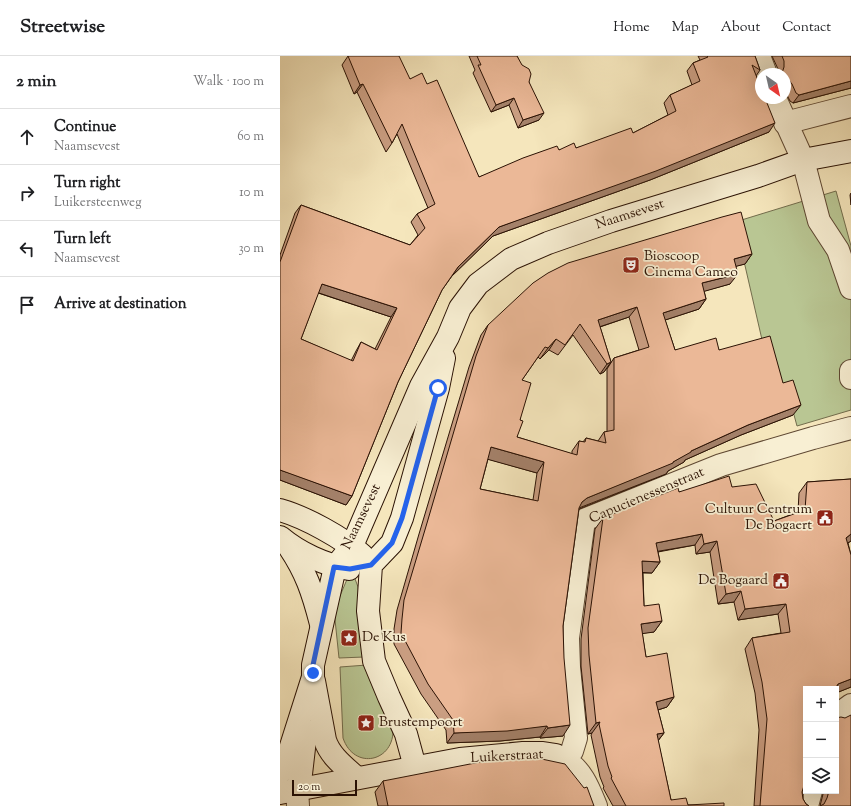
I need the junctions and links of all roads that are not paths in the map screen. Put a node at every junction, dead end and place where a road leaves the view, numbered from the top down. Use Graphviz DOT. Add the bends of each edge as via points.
graph roads {
  1 [pos="758,56"];
  2 [pos="763,68"];
  3 [pos="777,104"];
  4 [pos="851,106"];
  5 [pos="785,123"];
  6 [pos="851,150"];
  7 [pos="803,160"];
  8 [pos="851,288"];
  9 [pos="448,337"];
  10 [pos="851,371"];
  11 [pos="851,378"];
  12 [pos="851,428"];
  13 [pos="284,525"];
  14 [pos="352,546"];
  15 [pos="371,565"];
  16 [pos="334,567"];
  17 [pos="322,626"];
  18 [pos="313,677"];
  19 [pos="851,705"];
  20 [pos="839,714"];
  21 [pos="565,760"];
  22 [pos="415,767"];
  23 [pos="280,773"];
  24 [pos="357,778"];
  25 [pos="810,794"];
  26 [pos="292,796"];
  27 [pos="596,806"];
  28 [pos="807,806"];
  1 -- 2 [label="street"];
  3 -- 5 [label="street"];
  4 -- 5 [label="street"];
  5 -- 7 [label="street"];
  6 -- 7 [label="street, Naamsevest"];
  7 -- 8 [label="street" via="819,221 838,250"];
  7 -- 9 [label="street, Naamsevest" via="604,223 511,259 478,284 460,308"];
  9 -- 14 [label="street, Naamsevest" via="421,386"];
  9 -- 15 [label="street, Naamsevest" via="438,388 402,518 392,543"];
  10 -- 11 [label="street"];
  12 -- 21 [label="street, Capucienessenstraat" via="722,465 584,520 568,638 576,738 572,751"];
  13 -- 14 [label="street"];
  13 -- 16 [label="street" via="306,554"];
  13 -- 17 [label="street" via="314,597"];
  14 -- 15 [label="street"];
  14 -- 16 [label="street, Naamsevest"];
  15 -- 16 [label="street" via="350,569"];
  15 -- 22 [label="street" via="368,611 374,661 406,734"];
  16 -- 17 [label="street, Naamsevest"];
  17 -- 18 [label="street, Naamsevest" via="313,665"];
  18 -- 23 [label="street, Naamsevest" via="286,762"];
  18 -- 24 [label="street" via="328,748"];
  18 -- 26 [label="street" via="301,774"];
  19 -- 20 [label="street"];
  21 -- 22 [label="street, Luikerstraat" via="543,753 523,753"];
  21 -- 27 [label="street, Luikerstraat" via="581,776"];
  22 -- 24 [label="street, Luikerstraat"];
  24 -- 26 [label="street, Luikerstraat"];
  25 -- 28 [label="street"];
}
